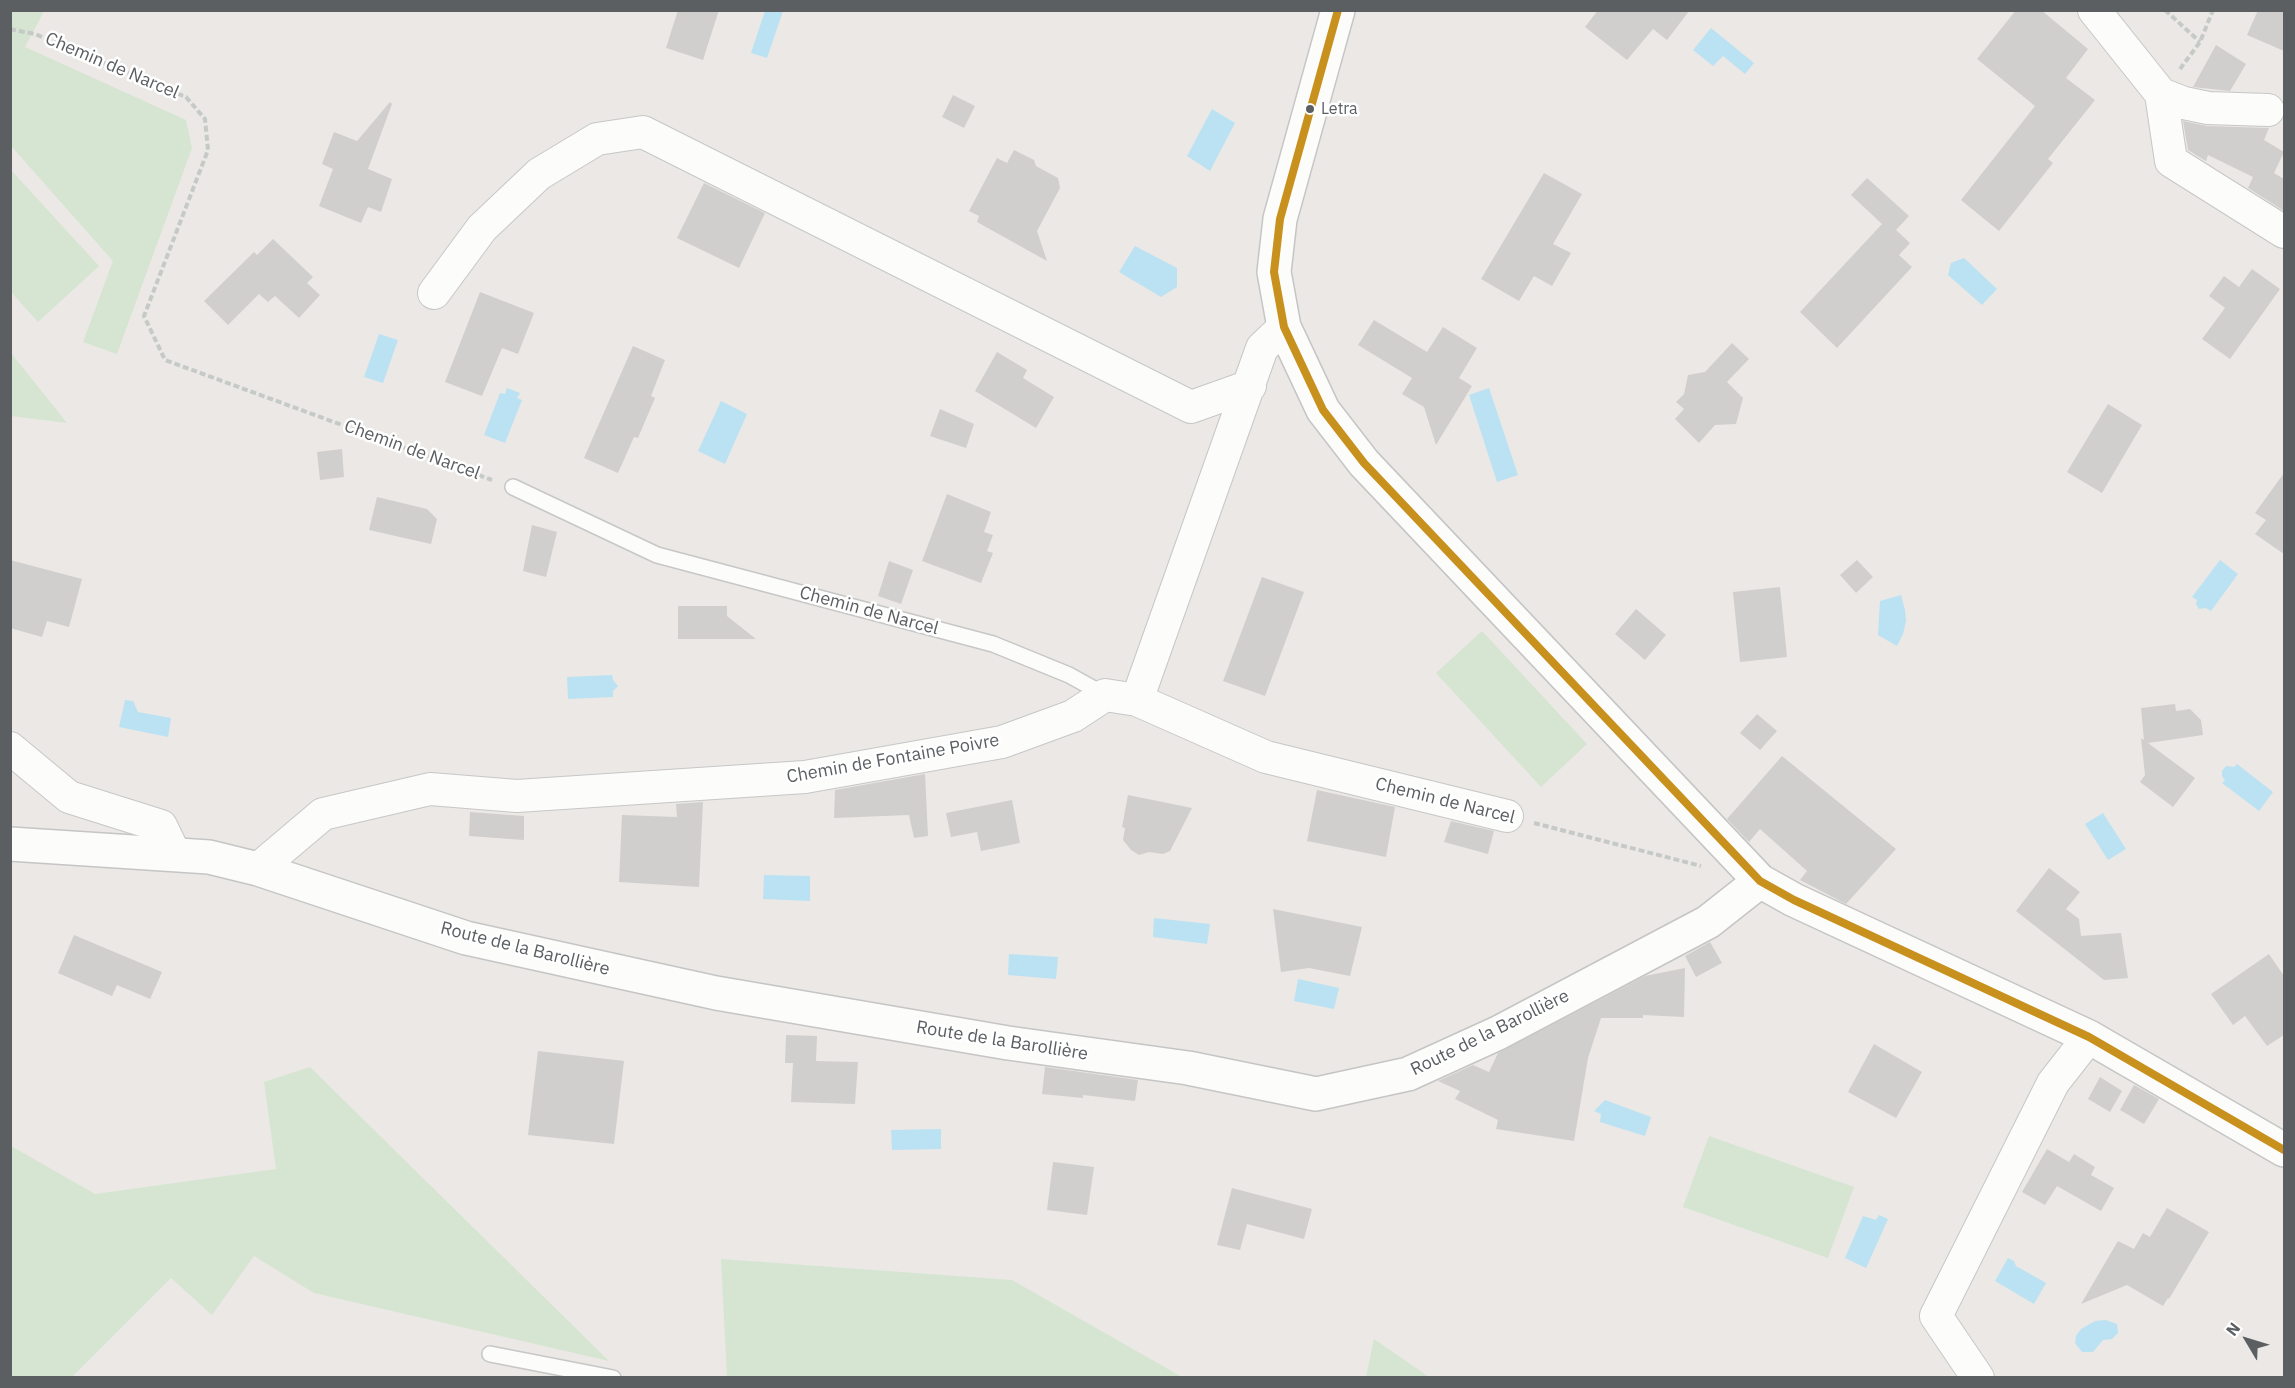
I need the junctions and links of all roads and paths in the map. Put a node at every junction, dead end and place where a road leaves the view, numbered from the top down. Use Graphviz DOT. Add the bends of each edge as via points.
graph roads {
  1 [pos="2094,10"];
  2 [pos="2165,10"];
  3 [pos="2213,10"];
  4 [pos="1331,15"];
  5 [pos="10,29"];
  6 [pos="2200,42"];
  7 [pos="2161,94"];
  8 [pos="2268,110"];
  9 [pos="2284,232"];
  10 [pos="434,293"];
  11 [pos="1284,327"];
  12 [pos="1250,386"];
  13 [pos="513,487"];
  14 [pos="1105,696"];
  15 [pos="1137,700"];
  16 [pos="10,748"];
  17 [pos="1508,816"];
  18 [pos="10,844"];
  19 [pos="175,855"];
  20 [pos="1703,866"];
  21 [pos="258,869"];
  22 [pos="1760,881"];
  23 [pos="2089,1037"];
  24 [pos="2284,1150"];
  25 [pos="490,1354"];
  26 [pos="613,1377"];
  27 [pos="1978,1377"];
  1 -- 7 [label="street"];
  2 -- 6 [label="path"];
  3 -- 6 [label="path"];
  4 -- 11 [label="street" via="1280,219 1274,273"];
  5 -- 13 [label="path, Chemin de Narcel" via="35,34 186,97 205,119 208,150 144,316 165,360"];
  6 -- 7 [label="path"];
  7 -- 8 [label="street" via="2208,108"];
  7 -- 9 [label="street" via="2171,161"];
  10 -- 12 [label="street" via="482,228 539,174 597,139 643,132 1191,407"];
  11 -- 12 [label="street" via="1262,348"];
  11 -- 22 [label="street" via="1323,410 1364,463"];
  12 -- 15 [label="street"];
  13 -- 14 [label="lane, Chemin de Narcel" via="657,555 993,644 1069,675"];
  14 -- 15 [label="street"];
  14 -- 21 [label="street, Chemin de Fontaine Poivre" via="1073,716 1002,742 805,777 517,796 429,789 322,814"];
  15 -- 17 [label="street, Chemin de Narcel" via="1266,757"];
  16 -- 19 [label="street" via="69,797 162,826"];
  17 -- 20 [label="path, Chemin de Narcel"];
  18 -- 19 [label="street, Route de la Barollière"];
  19 -- 21 [label="street, Route de la Barollière" via="209,857"];
  21 -- 22 [label="street, Route de la Barollière" via="466,938 716,993 1008,1043 1188,1068 1316,1094 1408,1074 1498,1033 1708,922"];
  22 -- 23 [label="street"];
  23 -- 24 [label="street"];
  23 -- 27 [label="street" via="2053,1083 1936,1316"];
  25 -- 26 [label="lane"];
}
